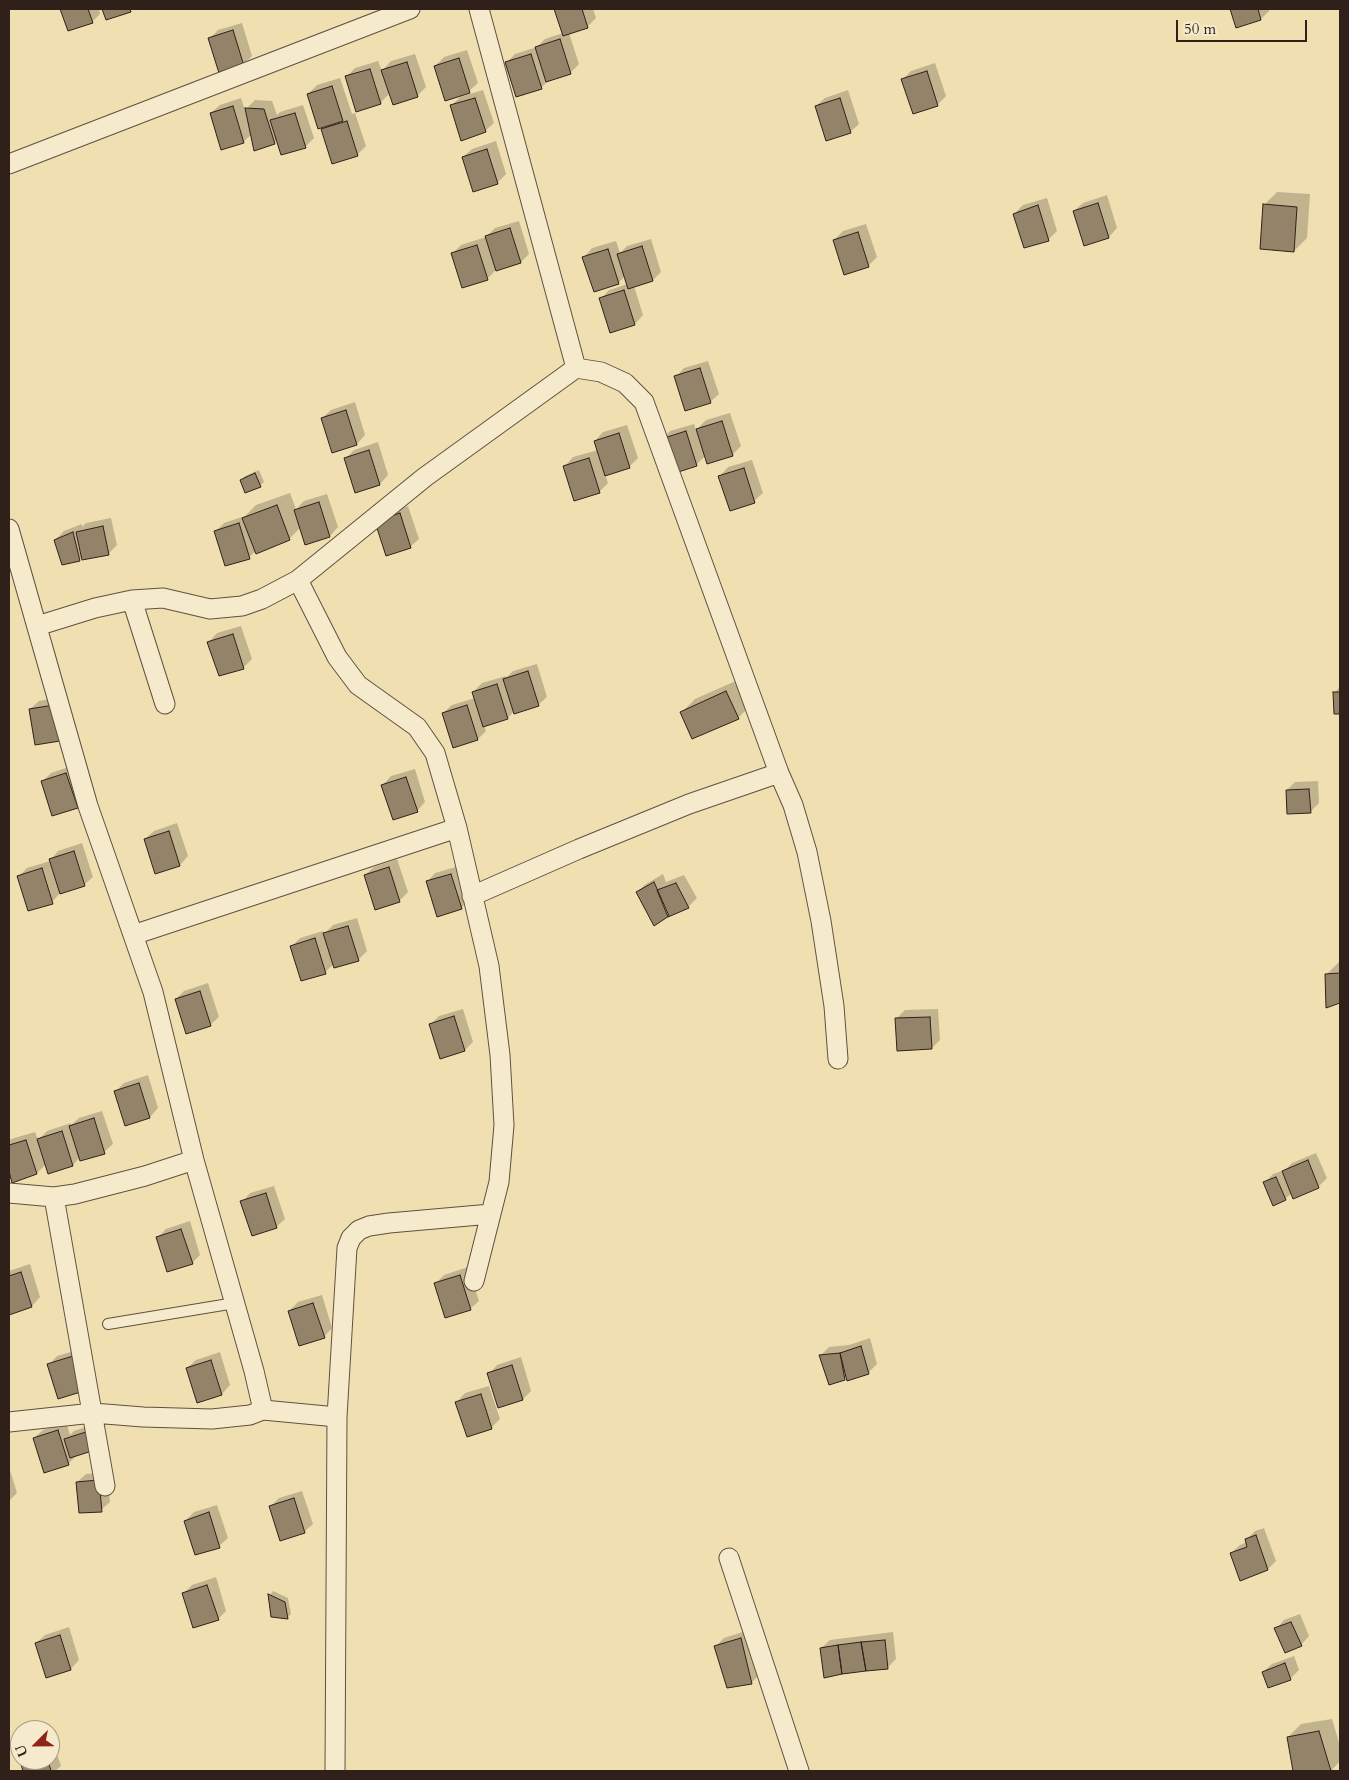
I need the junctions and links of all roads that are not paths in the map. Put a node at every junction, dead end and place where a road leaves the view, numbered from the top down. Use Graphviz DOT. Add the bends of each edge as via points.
graph roads {
  1 [pos="410,9"];
  2 [pos="479,9"];
  3 [pos="9,164"];
  4 [pos="576,368"];
  5 [pos="9,529"];
  6 [pos="298,580"];
  7 [pos="132,600"];
  8 [pos="36,626"];
  9 [pos="165,704"];
  10 [pos="779,773"];
  11 [pos="457,828"];
  12 [pos="472,896"];
  13 [pos="133,935"];
  14 [pos="838,1058"];
  15 [pos="194,1160"];
  16 [pos="9,1193"];
  17 [pos="54,1197"];
  18 [pos="492,1214"];
  19 [pos="474,1281"];
  20 [pos="235,1303"];
  21 [pos="108,1324"];
  22 [pos="263,1410"];
  23 [pos="93,1413"];
  24 [pos="337,1417"];
  25 [pos="9,1422"];
  26 [pos="105,1486"];
  27 [pos="729,1558"];
  28 [pos="335,1771"];
  29 [pos="799,1771"];
  1 -- 3 [label="street"];
  2 -- 4 [label="street"];
  4 -- 6 [label="street" via="425,477"];
  4 -- 10 [label="street" via="601,372 625,383 644,402"];
  5 -- 8 [label="street"];
  6 -- 7 [label="street" via="262,599 225,609 210,609 163,598"];
  6 -- 11 [label="street" via="337,657 358,685 417,727 435,753"];
  7 -- 8 [label="street"];
  7 -- 9 [label="street"];
  8 -- 13 [label="street" via="88,806"];
  10 -- 12 [label="street" via="579,848"];
  10 -- 14 [label="street" via="793,805 807,852 834,1006"];
  11 -- 12 [label="street"];
  11 -- 13 [label="street"];
  12 -- 18 [label="street" via="489,966 500,1055 504,1125 500,1182"];
  13 -- 15 [label="street" via="153,992"];
  15 -- 17 [label="street" via="108,1186"];
  15 -- 20 [label="street"];
  16 -- 17 [label="street"];
  17 -- 23 [label="street"];
  18 -- 19 [label="street"];
  18 -- 24 [label="street" via="369,1226 351,1238 347,1248"];
  20 -- 21 [label="lane"];
  20 -- 22 [label="street"];
  22 -- 23 [label="street" via="212,1420"];
  22 -- 24 [label="street"];
  23 -- 25 [label="street"];
  23 -- 26 [label="street"];
  24 -- 28 [label="street"];
  27 -- 29 [label="street"];
}
